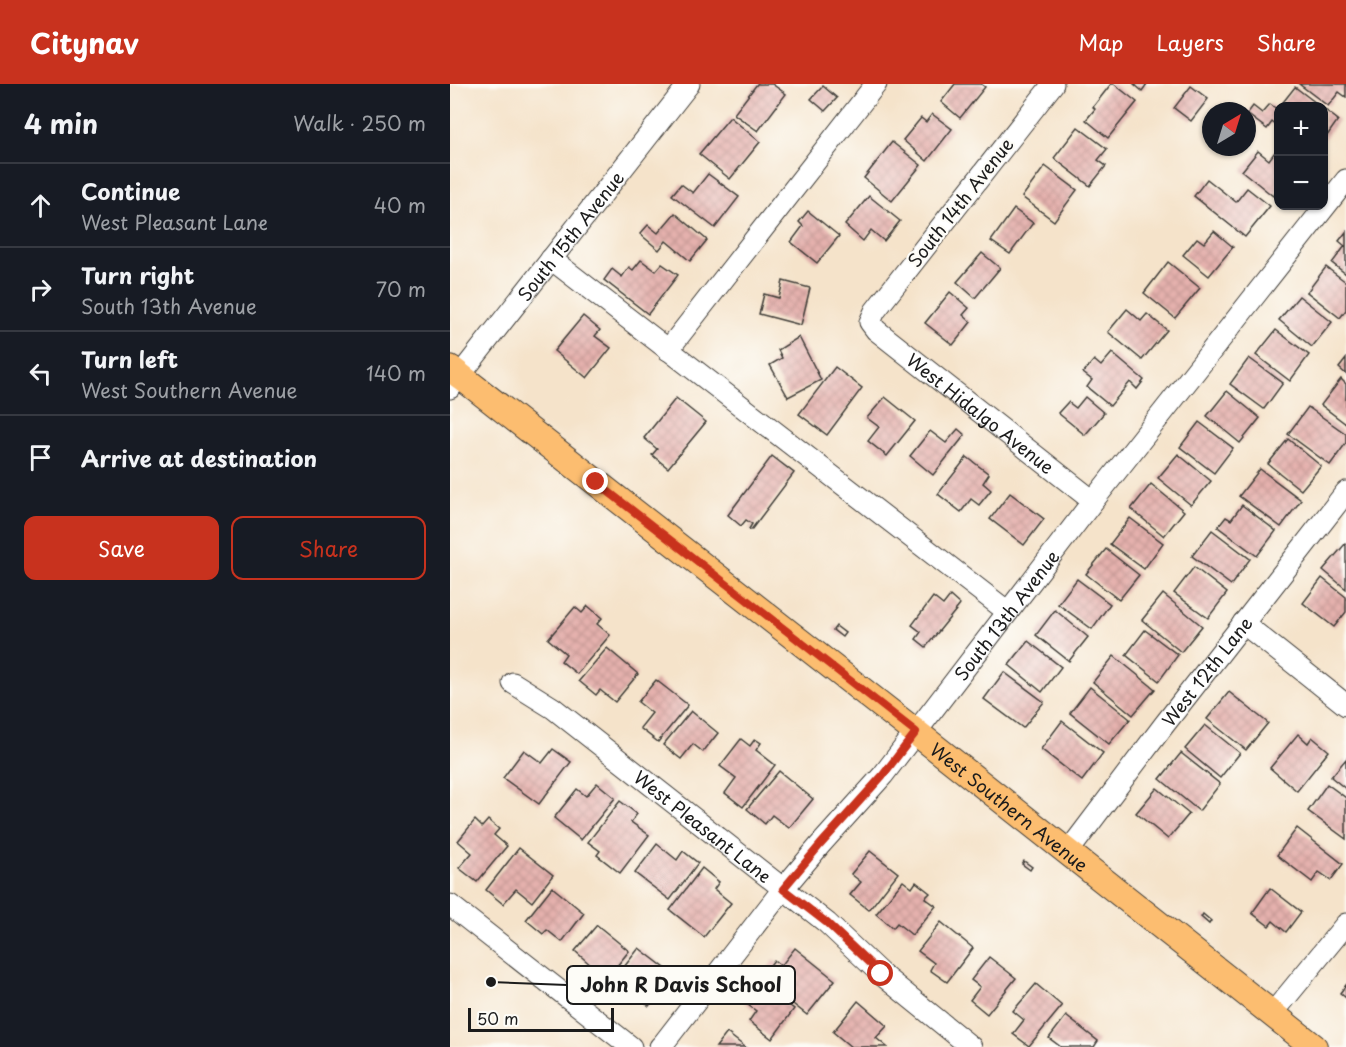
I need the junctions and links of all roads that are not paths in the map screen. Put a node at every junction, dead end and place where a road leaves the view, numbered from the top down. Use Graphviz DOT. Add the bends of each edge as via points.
graph roads {
  1 [pos="688,84"];
  2 [pos="876,84"];
  3 [pos="1053,84"];
  4 [pos="1346,180"];
  5 [pos="551,259"];
  6 [pos="870,322"];
  7 [pos="668,350"];
  8 [pos="453,377"];
  9 [pos="1346,492"];
  10 [pos="1093,501"];
  11 [pos="1008,612"];
  12 [pos="1243,623"];
  13 [pos="513,683"];
  14 [pos="1346,705"];
  15 [pos="916,732"];
  16 [pos="1068,852"];
  17 [pos="783,889"];
  18 [pos="450,905"];
  19 [pos="1346,924"];
  20 [pos="1273,1013"];
  21 [pos="949,1040"];
  22 [pos="631,1047"];
  23 [pos="660,1047"];
  24 [pos="971,1047"];
  25 [pos="1314,1047"];
  1 -- 5 [label="street, South 15th Avenue"];
  2 -- 7 [label="street"];
  3 -- 6 [label="street, South 14th Avenue"];
  4 -- 10 [label="street, South 13th Avenue"];
  5 -- 7 [label="street"];
  5 -- 8 [label="street, South 15th Avenue"];
  6 -- 10 [label="street, West Hidalgo Avenue"];
  7 -- 11 [label="street"];
  8 -- 15 [label="main road, West Southern Avenue"];
  9 -- 12 [label="street, West 12th Lane"];
  10 -- 11 [label="street, South 13th Avenue"];
  11 -- 15 [label="street, South 13th Avenue"];
  12 -- 14 [label="street"];
  12 -- 16 [label="street, West 12th Lane"];
  13 -- 17 [label="street, West Pleasant Lane" via="553,708"];
  15 -- 16 [label="main road, West Southern Avenue"];
  15 -- 17 [label="street, South 13th Avenue"];
  16 -- 20 [label="main road, West Southern Avenue"];
  17 -- 21 [label="street, West Pleasant Lane" via="827,923"];
  17 -- 23 [label="street, South 13th Avenue"];
  18 -- 22 [label="street"];
  19 -- 20 [label="street"];
  20 -- 25 [label="main road, West Southern Avenue"];
  21 -- 24 [label="street, West Pleasant Lane"];
}
